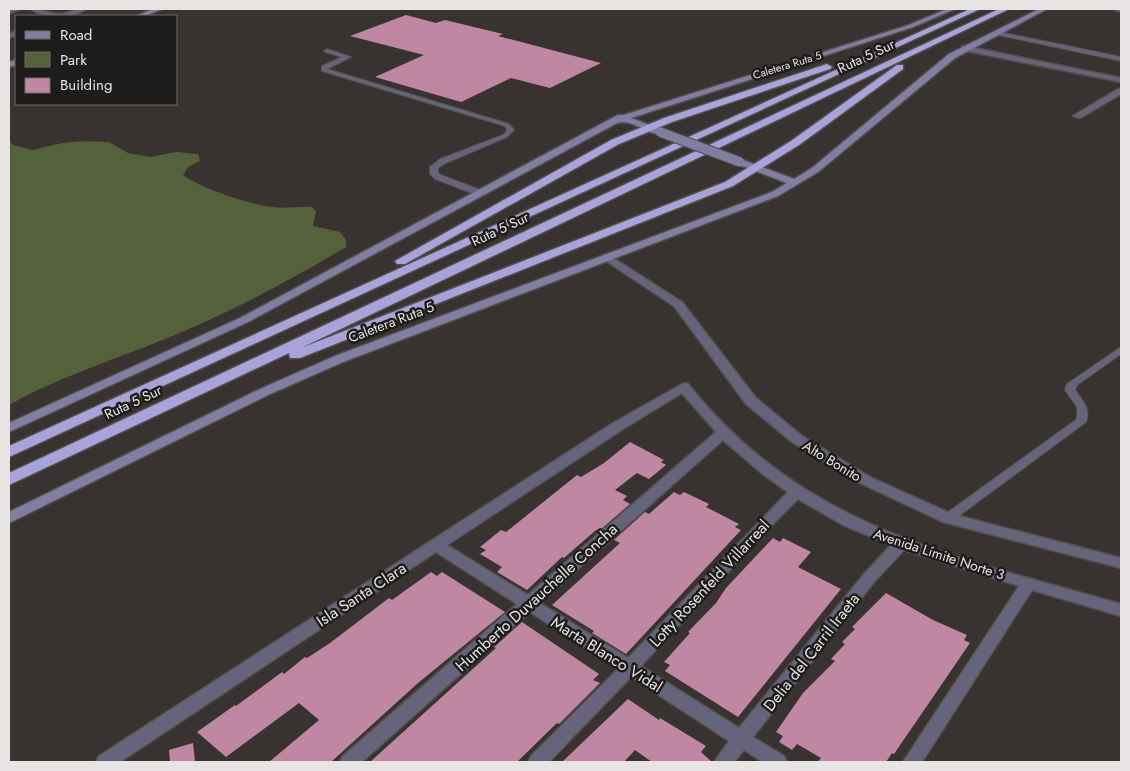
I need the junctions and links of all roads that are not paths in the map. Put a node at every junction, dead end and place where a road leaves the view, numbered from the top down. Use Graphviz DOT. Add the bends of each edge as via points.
graph roads {
  1 [pos="17,9"];
  2 [pos="34,9"];
  3 [pos="83,9"];
  4 [pos="159,9"];
  5 [pos="952,9"];
  6 [pos="976,9"];
  7 [pos="1005,9"];
  8 [pos="1044,9"];
  9 [pos="1118,9"];
  10 [pos="1121,10"];
  11 [pos="9,12"];
  12 [pos="57,15"];
  13 [pos="64,15"];
  14 [pos="142,15"];
  15 [pos="995,33"];
  16 [pos="945,38"];
  17 [pos="902,42"];
  18 [pos="965,48"];
  19 [pos="327,51"];
  20 [pos="1121,59"];
  21 [pos="1121,80"];
  22 [pos="1121,91"];
  23 [pos="1076,116"];
  24 [pos="621,117"];
  25 [pos="647,127"];
  26 [pos="759,169"];
  27 [pos="796,183"];
  28 [pos="480,193"];
  29 [pos="607,257"];
  30 [pos="293,320"];
  31 [pos="1121,350"];
  32 [pos="684,387"];
  33 [pos="164,407"];
  34 [pos="9,428"];
  35 [pos="723,432"];
  36 [pos="9,452"];
  37 [pos="9,480"];
  38 [pos="798,491"];
  39 [pos="9,518"];
  40 [pos="948,518"];
  41 [pos="901,543"];
  42 [pos="436,546"];
  43 [pos="1121,563"];
  44 [pos="1029,583"];
  45 [pos="528,604"];
  46 [pos="1121,610"];
  47 [pos="629,668"];
  48 [pos="742,739"];
  49 [pos="105,762"];
  50 [pos="349,762"];
  51 [pos="537,762"];
  52 [pos="723,762"];
  53 [pos="778,762"];
  54 [pos="912,762"];
  1 -- 11 [label="street"];
  2 -- 12 [label="street"];
  3 -- 13 [label="street"];
  4 -- 14 [label="street"];
  5 -- 24 [label="street, Caletera Ruta 5" via="903,28"];
  6 -- 17 [label="highway, Ruta 5 Sur"];
  7 -- 16 [label="highway, Ruta 5 Sur"];
  8 -- 15 [label="street, Caletera Ruta 5"];
  9 -- 10 [label="street"];
  15 -- 18 [label="street, Caletera Ruta 5"];
  15 -- 20 [label="lane"];
  16 -- 26 [label="highway" via="867,89"];
  16 -- 33 [label="highway, Ruta 5 Sur"];
  17 -- 25 [label="highway"];
  17 -- 30 [label="highway, Ruta 5 Sur"];
  18 -- 21 [label="street"];
  18 -- 27 [label="street, Caletera Ruta 5" via="928,74"];
  19 -- 28 [label="lane" via="348,57 324,70 507,124 511,130 505,136 434,167 434,174 438,177"];
  22 -- 23 [label="street"];
  24 -- 25 [label="street"];
  24 -- 28 [label="street, Caletera Ruta 5"];
  25 -- 26 [label="street, bridge"];
  25 -- 30 [label="highway"];
  26 -- 27 [label="street"];
  26 -- 33 [label="highway" via="720,188"];
  27 -- 29 [label="street, Caletera Ruta 5"];
  28 -- 34 [label="street, Caletera Ruta 5" via="244,320"];
  29 -- 39 [label="street, Caletera Ruta 5" via="302,374"];
  29 -- 40 [label="street, Alto Bonito" via="678,304 751,401 796,440 865,480"];
  30 -- 36 [label="highway, Ruta 5 Sur"];
  31 -- 40 [label="lane" via="1072,384 1070,390 1082,407 1082,420"];
  32 -- 35 [label="street, Avenida Límite Norte 3"];
  32 -- 42 [label="street, Isla Santa Clara" via="618,426"];
  33 -- 37 [label="highway, Ruta 5 Sur"];
  35 -- 38 [label="street, Avenida Límite Norte 3" via="758,463"];
  35 -- 45 [label="street, Humberto Duvauchelle Concha"];
  38 -- 41 [label="street, Avenida Límite Norte 3" via="873,533"];
  38 -- 47 [label="street, Lotty Rosenfeld Villarreal"];
  40 -- 43 [label="street, Alto Bonito"];
  41 -- 44 [label="street, Avenida Límite Norte 3"];
  41 -- 48 [label="street, Delia del Carril Iraeta" via="869,578"];
  42 -- 45 [label="street, Marta Blanco Vidal"];
  42 -- 49 [label="street, Isla Santa Clara"];
  44 -- 46 [label="street, Avenida Límite Norte 3"];
  44 -- 54 [label="street"];
  45 -- 47 [label="street, Marta Blanco Vidal"];
  45 -- 50 [label="street, Humberto Duvauchelle Concha"];
  47 -- 48 [label="street, Marta Blanco Vidal"];
  47 -- 51 [label="street, Lotty Rosenfeld Villarreal"];
  48 -- 52 [label="street, Delia del Carril Iraeta"];
  48 -- 53 [label="street, Marta Blanco Vidal"];
}
